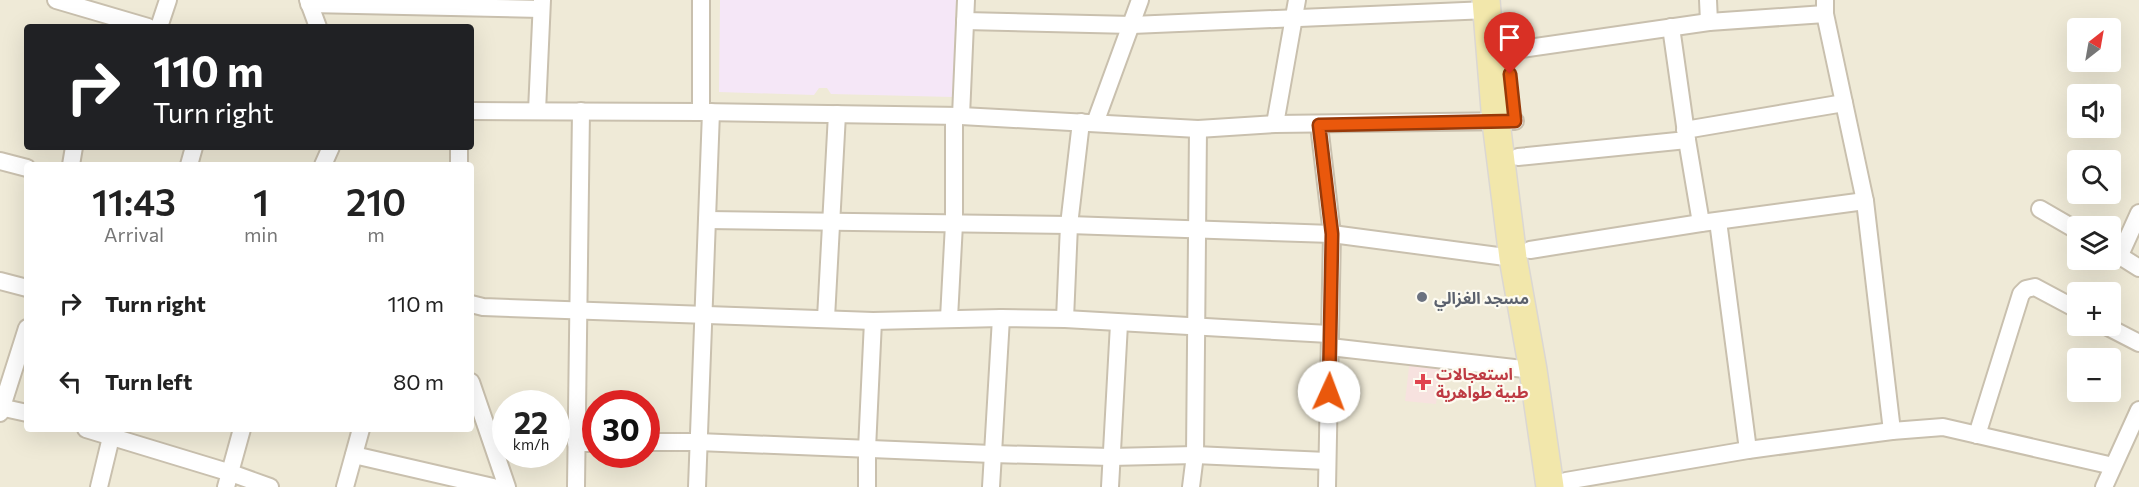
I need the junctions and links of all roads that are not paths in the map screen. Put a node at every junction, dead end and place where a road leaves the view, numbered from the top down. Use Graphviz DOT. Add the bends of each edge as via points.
graph roads {
  1 [pos="56,0"];
  2 [pos="168,0"];
  3 [pos="701,0"];
  4 [pos="966,0"];
  5 [pos="1140,0"];
  6 [pos="1297,0"];
  7 [pos="1708,0"];
  8 [pos="308,2"];
  9 [pos="1492,3"];
  10 [pos="542,5"];
  11 [pos="1825,7"];
  12 [pos="1295,19"];
  13 [pos="99,21"];
  14 [pos="965,21"];
  15 [pos="1709,22"];
  16 [pos="124,24"];
  17 [pos="160,24"];
  18 [pos="317,24"];
  19 [pos="1132,25"];
  20 [pos="1671,27"];
  21 [pos="1508,51"];
  22 [pos="1844,103"];
  23 [pos="474,111"];
  24 [pos="537,111"];
  25 [pos="581,111"];
  26 [pos="706,112"];
  27 [pos="837,114"];
  28 [pos="958,116"];
  29 [pos="1088,122"];
  30 [pos="1506,122"];
  31 [pos="1275,124"];
  32 [pos="1319,125"];
  33 [pos="1198,129"];
  34 [pos="1686,135"];
  35 [pos="1518,157"];
  36 [pos="0,161"];
  37 [pos="24,167"];
  38 [pos="1865,201"];
  39 [pos="2040,209"];
  40 [pos="2139,213"];
  41 [pos="707,220"];
  42 [pos="831,220"];
  43 [pos="1710,222"];
  44 [pos="954,224"];
  45 [pos="1069,225"];
  46 [pos="2067,225"];
  47 [pos="1198,231"];
  48 [pos="1332,234"];
  49 [pos="2121,243"];
  50 [pos="1522,254"];
  51 [pos="2121,257"];
  52 [pos="2139,268"];
  53 [pos="0,280"];
  54 [pos="24,287"];
  55 [pos="2067,304"];
  56 [pos="474,305"];
  57 [pos="577,309"];
  58 [pos="704,314"];
  59 [pos="826,318"];
  60 [pos="950,318"];
  61 [pos="1001,318"];
  62 [pos="1065,319"];
  63 [pos="873,321"];
  64 [pos="1119,324"];
  65 [pos="1197,326"];
  66 [pos="2121,334"];
  67 [pos="24,337"];
  68 [pos="1330,340"];
  69 [pos="2139,343"];
  70 [pos="1533,370"];
  71 [pos="474,391"];
  72 [pos="1,409"];
  73 [pos="2139,410"];
  74 [pos="24,413"];
  75 [pos="1892,431"];
  76 [pos="241,432"];
  77 [pos="360,432"];
  78 [pos="112,433"];
  79 [pos="1977,435"];
  80 [pos="2133,439"];
  81 [pos="660,442"];
  82 [pos="698,442"];
  83 [pos="576,443"];
  84 [pos="582,443"];
  85 [pos="867,449"];
  86 [pos="1749,450"];
  87 [pos="992,454"];
  88 [pos="354,455"];
  89 [pos="1195,455"];
  90 [pos="1112,457"];
  91 [pos="1327,461"];
  92 [pos="2113,466"];
  93 [pos="229,480"];
  94 [pos="1561,485"];
  95 [pos="99,487"];
  96 [pos="270,487"];
  97 [pos="345,487"];
  98 [pos="493,487"];
  99 [pos="507,487"];
  100 [pos="576,487"];
  101 [pos="697,487"];
  102 [pos="867,487"];
  103 [pos="991,487"];
  104 [pos="1110,487"];
  105 [pos="1191,487"];
  106 [pos="1327,487"];
  107 [pos="2104,487"];
  1 -- 13 [label="street"];
  2 -- 17 [label="street"];
  3 -- 26 [label="street"];
  4 -- 14 [label="street"];
  5 -- 19 [label="street"];
  6 -- 12 [label="street"];
  7 -- 15 [label="street"];
  8 -- 10 [label="street"];
  8 -- 18 [label="street"];
  9 -- 12 [label="street"];
  9 -- 21 [label="main road"];
  9 -- 30 [label="main road"];
  10 -- 24 [label="street"];
  11 -- 15 [label="street"];
  11 -- 22 [label="street"];
  12 -- 19 [label="street"];
  12 -- 31 [label="street"];
  13 -- 16 [label="street"];
  14 -- 19 [label="street"];
  14 -- 28 [label="street"];
  15 -- 20 [label="street"];
  19 -- 29 [label="street"];
  20 -- 21 [label="street"];
  20 -- 34 [label="street"];
  21 -- 30 [label="main road"];
  22 -- 34 [label="street"];
  22 -- 38 [label="street"];
  23 -- 24 [label="street"];
  24 -- 25 [label="street"];
  25 -- 26 [label="street"];
  25 -- 57 [label="street"];
  26 -- 27 [label="street"];
  26 -- 41 [label="street"];
  27 -- 28 [label="street"];
  27 -- 42 [label="street"];
  28 -- 29 [label="street"];
  28 -- 44 [label="street"];
  29 -- 33 [label="street"];
  29 -- 45 [label="street"];
  30 -- 32 [label="street"];
  30 -- 35 [label="main road"];
  30 -- 50 [label="main road"];
  31 -- 32 [label="street"];
  31 -- 33 [label="street"];
  32 -- 48 [label="street"];
  33 -- 47 [label="street"];
  34 -- 35 [label="street"];
  34 -- 43 [label="street"];
  35 -- 50 [label="main road"];
  36 -- 37 [label="street"];
  38 -- 43 [label="street"];
  38 -- 75 [label="street"];
  39 -- 46 [label="street"];
  40 -- 49 [label="street"];
  41 -- 42 [label="street"];
  41 -- 58 [label="street"];
  42 -- 44 [label="street"];
  42 -- 59 [label="street"];
  43 -- 50 [label="street"];
  43 -- 86 [label="street"];
  44 -- 45 [label="street"];
  44 -- 60 [label="street"];
  45 -- 47 [label="street"];
  45 -- 62 [label="street"];
  47 -- 48 [label="street"];
  47 -- 65 [label="street"];
  48 -- 50 [label="street"];
  48 -- 68 [label="street"];
  50 -- 70 [label="main road"];
  50 -- 94 [label="main road" via="1556,426"];
  51 -- 52 [label="street"];
  53 -- 54 [label="street"];
  55 -- 79 [label="street" via="2035,287 2021,294"];
  56 -- 57 [label="street"];
  57 -- 58 [label="street"];
  57 -- 83 [label="street"];
  58 -- 59 [label="street"];
  58 -- 82 [label="street"];
  59 -- 63 [label="street"];
  60 -- 61 [label="street"];
  60 -- 63 [label="street"];
  61 -- 62 [label="street"];
  61 -- 87 [label="street"];
  62 -- 64 [label="street"];
  63 -- 85 [label="street"];
  64 -- 65 [label="street"];
  64 -- 90 [label="street"];
  65 -- 68 [label="street"];
  65 -- 89 [label="street"];
  66 -- 69 [label="street"];
  67 -- 72 [label="street"];
  68 -- 70 [label="street"];
  68 -- 91 [label="street"];
  70 -- 94 [label="main road"];
  71 -- 99 [label="street"];
  72 -- 74 [label="street"];
  73 -- 80 [label="street"];
  75 -- 79 [label="street" via="1943,427"];
  75 -- 86 [label="street"];
  76 -- 93 [label="street"];
  77 -- 88 [label="street"];
  78 -- 93 [label="street"];
  78 -- 95 [label="street"];
  79 -- 92 [label="street"];
  80 -- 92 [label="street"];
  81 -- 82 [label="street"];
  82 -- 85 [label="street"];
  82 -- 101 [label="street"];
  83 -- 84 [label="street"];
  83 -- 100 [label="street"];
  85 -- 87 [label="street"];
  85 -- 102 [label="street"];
  86 -- 94 [label="street"];
  87 -- 90 [label="street"];
  87 -- 103 [label="street"];
  88 -- 97 [label="street"];
  88 -- 98 [label="street"];
  89 -- 90 [label="street"];
  89 -- 91 [label="street"];
  89 -- 105 [label="street"];
  90 -- 104 [label="street"];
  91 -- 106 [label="street"];
  92 -- 107 [label="street"];
  93 -- 96 [label="street"];
}
